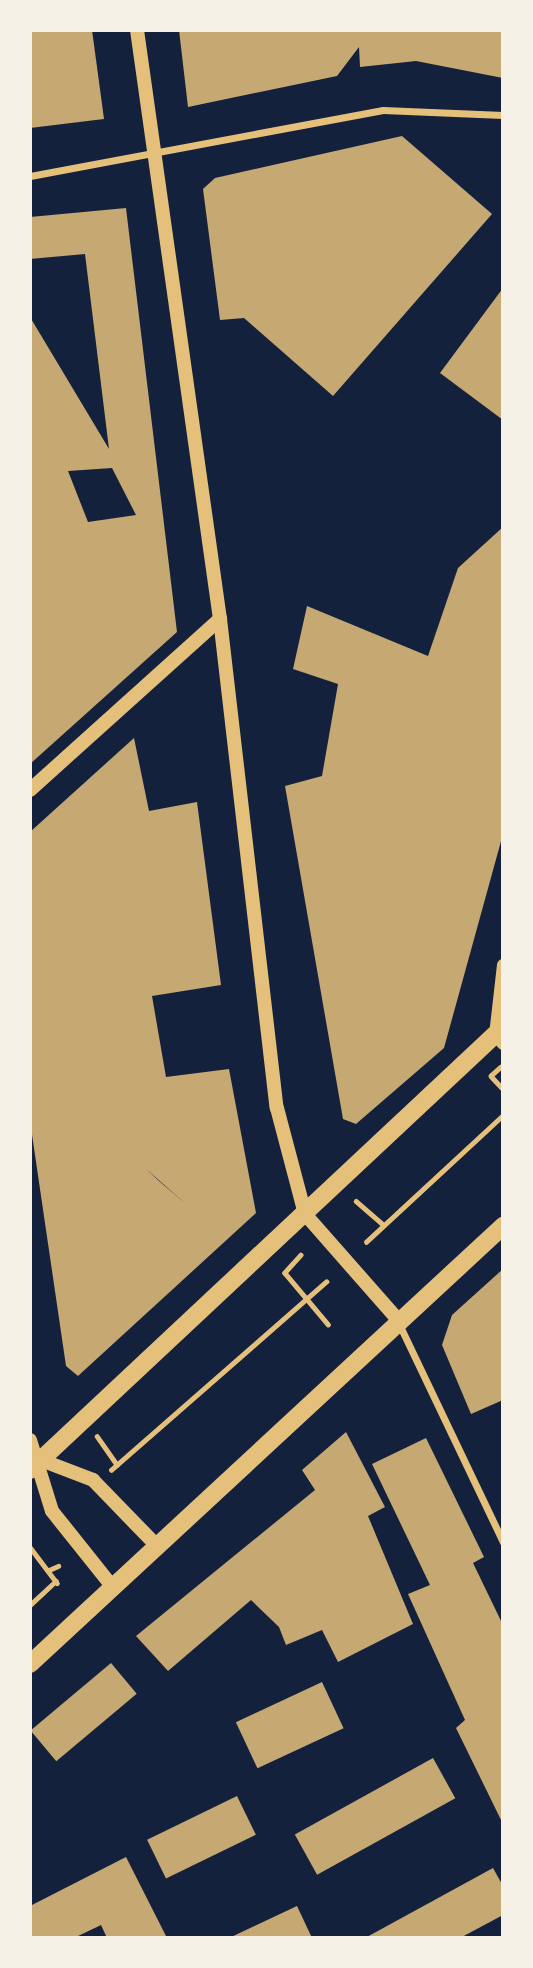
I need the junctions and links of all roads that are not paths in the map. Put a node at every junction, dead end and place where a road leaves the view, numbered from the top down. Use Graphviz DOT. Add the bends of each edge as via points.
graph roads {
  1 [pos="137,30"];
  2 [pos="503,115"];
  3 [pos="156,154"];
  4 [pos="30,176"];
  5 [pos="220,619"];
  6 [pos="30,790"];
  7 [pos="503,965"];
  8 [pos="501,986"];
  9 [pos="500,1036"];
  10 [pos="304,1214"];
  11 [pos="503,1226"];
  12 [pos="398,1320"];
  13 [pos="30,1440"];
  14 [pos="35,1465"];
  15 [pos="503,1542"];
  16 [pos="155,1544"];
  17 [pos="111,1585"];
  18 [pos="33,1661"];
  1 -- 3 [label="main road"];
  2 -- 3 [label="street" via="383,110"];
  3 -- 4 [label="street"];
  3 -- 5 [label="main road"];
  5 -- 6 [label="main road"];
  5 -- 10 [label="main road" via="277,1108"];
  7 -- 8 [label="street"];
  8 -- 9 [label="street"];
  9 -- 10 [label="main road"];
  10 -- 12 [label="main road"];
  10 -- 14 [label="main road"];
  11 -- 12 [label="main road"];
  12 -- 15 [label="street"];
  12 -- 16 [label="main road"];
  13 -- 14 [label="main road"];
  14 -- 16 [label="main road" via="82,1472"];
  14 -- 17 [label="main road" via="52,1511"];
  16 -- 17 [label="main road"];
  17 -- 18 [label="main road"];
}
